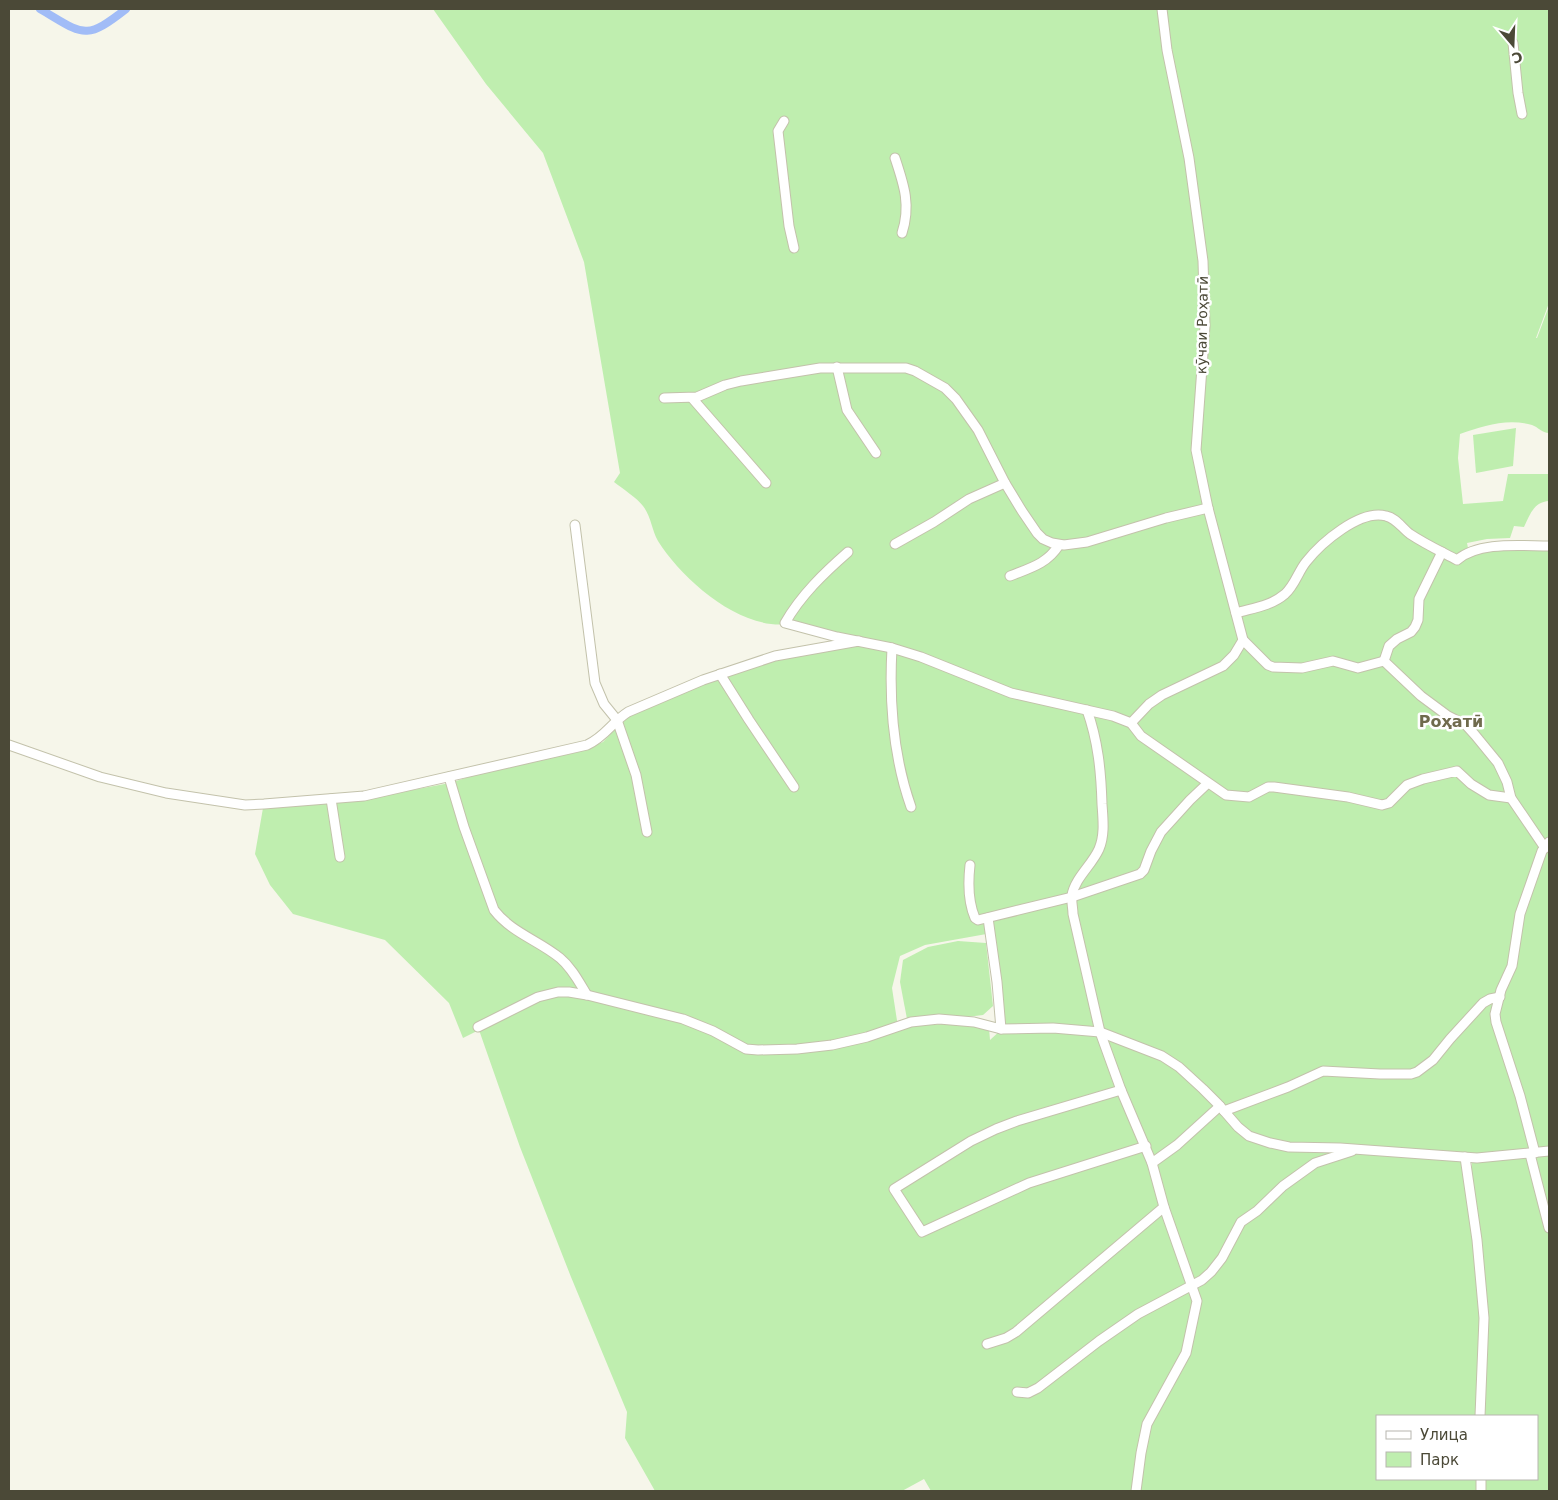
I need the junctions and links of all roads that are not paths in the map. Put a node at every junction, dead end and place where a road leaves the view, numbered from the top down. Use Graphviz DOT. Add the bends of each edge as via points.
graph roads {
  1 [pos="1162,9"];
  2 [pos="1513,43"];
  3 [pos="1522,114"];
  4 [pos="784,121"];
  5 [pos="895,158"];
  6 [pos="902,232"];
  7 [pos="794,248"];
  8 [pos="838,367"];
  9 [pos="664,398"];
  10 [pos="692,398"];
  11 [pos="876,453"];
  12 [pos="766,483"];
  13 [pos="1005,484"];
  14 [pos="1208,508"];
  15 [pos="575,525"];
  16 [pos="895,544"];
  17 [pos="1059,545"];
  18 [pos="1549,546"];
  19 [pos="848,552"];
  20 [pos="1442,552"];
  21 [pos="1010,576"];
  22 [pos="1236,612"];
  23 [pos="1243,640"];
  24 [pos="859,641"];
  25 [pos="892,648"];
  26 [pos="1384,661"];
  27 [pos="720,674"];
  28 [pos="1087,710"];
  29 [pos="617,720"];
  30 [pos="1131,722"];
  31 [pos="9,745"];
  32 [pos="449,777"];
  33 [pos="1208,783"];
  34 [pos="794,787"];
  35 [pos="1511,798"];
  36 [pos="331,799"];
  37 [pos="911,807"];
  38 [pos="647,832"];
  39 [pos="1547,845"];
  40 [pos="340,857"];
  41 [pos="970,865"];
  42 [pos="1072,896"];
  43 [pos="988,918"];
  44 [pos="587,996"];
  45 [pos="1500,997"];
  46 [pos="478,1027"];
  47 [pos="1001,1029"];
  48 [pos="1100,1032"];
  49 [pos="1121,1090"];
  50 [pos="1222,1109"];
  51 [pos="1146,1146"];
  52 [pos="1360,1150"];
  53 [pos="1549,1151"];
  54 [pos="1532,1153"];
  55 [pos="1466,1157"];
  56 [pos="1152,1163"];
  57 [pos="1164,1207"];
  58 [pos="1549,1228"];
  59 [pos="1191,1285"];
  60 [pos="987,1344"];
  61 [pos="1017,1392"];
  62 [pos="1480,1415"];
  63 [pos="1136,1491"];
  1 -- 14 [label="street, кӯчаи Роҳатӣ" via="1167,50 1190,158 1203,261 1205,326 1196,450"];
  2 -- 3 [label="street"];
  4 -- 7 [label="street" via="778,131"];
  5 -- 6 [label="street" via="907,207"];
  8 -- 10 [label="street" via="741,381"];
  8 -- 11 [label="street" via="847,410"];
  8 -- 13 [label="street" via="906,368 945,388 978,430"];
  9 -- 10 [label="street"];
  10 -- 12 [label="street"];
  13 -- 16 [label="street" via="969,499"];
  13 -- 17 [label="street" via="1037,533"];
  14 -- 17 [label="street" via="1087,542"];
  14 -- 22 [label="street, кӯчаи Роҳатӣ"];
  15 -- 29 [label="street" via="596,683 604,704"];
  17 -- 21 [label="street" via="1046,560"];
  18 -- 20 [label="street" via="1491,547 1457,560"];
  19 -- 24 [label="street" via="800,600 785,623"];
  20 -- 22 [label="street" via="1393,519 1371,516 1352,522 1316,550 1294,584 1278,599"];
  20 -- 26 [label="street" via="1419,599 1415,628 1389,646"];
  22 -- 23 [label="street, кӯчаи Роҳатӣ"];
  23 -- 26 [label="street" via="1273,667 1302,668 1333,661 1358,668"];
  23 -- 30 [label="street" via="1223,666 1158,698"];
  24 -- 25 [label="street"];
  24 -- 27 [label="street" via="775,656"];
  25 -- 28 [label="street" via="1011,693"];
  25 -- 37 [label="street" via="892,716 900,767"];
  26 -- 35 [label="street" via="1421,696 1466,725 1498,763 1508,782"];
  27 -- 29 [label="street" via="628,712"];
  27 -- 34 [label="street"];
  28 -- 30 [label="street"];
  28 -- 42 [label="street" via="1099,754 1102,837 1095,857"];
  29 -- 32 [label="street" via="605,735 587,745"];
  29 -- 38 [label="street" via="636,775"];
  30 -- 33 [label="street" via="1140,736"];
  31 -- 36 [label="street" via="100,777 166,793 245,805"];
  32 -- 36 [label="street" via="364,796"];
  32 -- 44 [label="street" via="494,910 512,928 560,958 578,979"];
  33 -- 35 [label="street" via="1220,792 1236,797 1249,797 1274,787 1348,797 1382,806 1408,785 1457,771 1490,796"];
  33 -- 42 [label="street" via="1161,832 1140,874"];
  35 -- 39 [label="street"];
  36 -- 40 [label="street"];
  39 -- 45 [label="street" via="1520,914 1512,966"];
  41 -- 43 [label="street" via="968,879 972,909 976,920"];
  42 -- 43 [label="street"];
  42 -- 48 [label="street" via="1073,914"];
  43 -- 47 [label="street"];
  44 -- 46 [label="street" via="569,992 544,994"];
  44 -- 47 [label="street" via="682,1019 751,1050 832,1045 911,1022 930,1020 963,1021"];
  45 -- 50 [label="street" via="1483,1003 1433,1060 1417,1072 1323,1071 1288,1087"];
  45 -- 54 [label="street" via="1496,1022 1520,1096"];
  47 -- 48 [label="street" via="1053,1028"];
  48 -- 49 [label="street"];
  48 -- 50 [label="street" via="1162,1056 1179,1067"];
  49 -- 51 [label="street"];
  49 -- 51 [label="street" via="996,1129 971,1141 894,1190 922,1232 1030,1184"];
  50 -- 52 [label="street" via="1249,1136 1270,1144"];
  50 -- 56 [label="street"];
  51 -- 56 [label="street"];
  52 -- 55 [label="street"];
  52 -- 59 [label="street" via="1315,1163 1282,1186 1241,1222 1211,1272"];
  53 -- 54 [label="street"];
  54 -- 55 [label="street"];
  54 -- 58 [label="street"];
  55 -- 62 [label="street" via="1484,1318"];
  56 -- 57 [label="street"];
  57 -- 59 [label="street"];
  57 -- 60 [label="street" via="1016,1332"];
  59 -- 61 [label="street" via="1130,1320 1038,1388 1028,1393"];
  59 -- 63 [label="street" via="1197,1301 1189,1343 1182,1363 1147,1424"];
}
